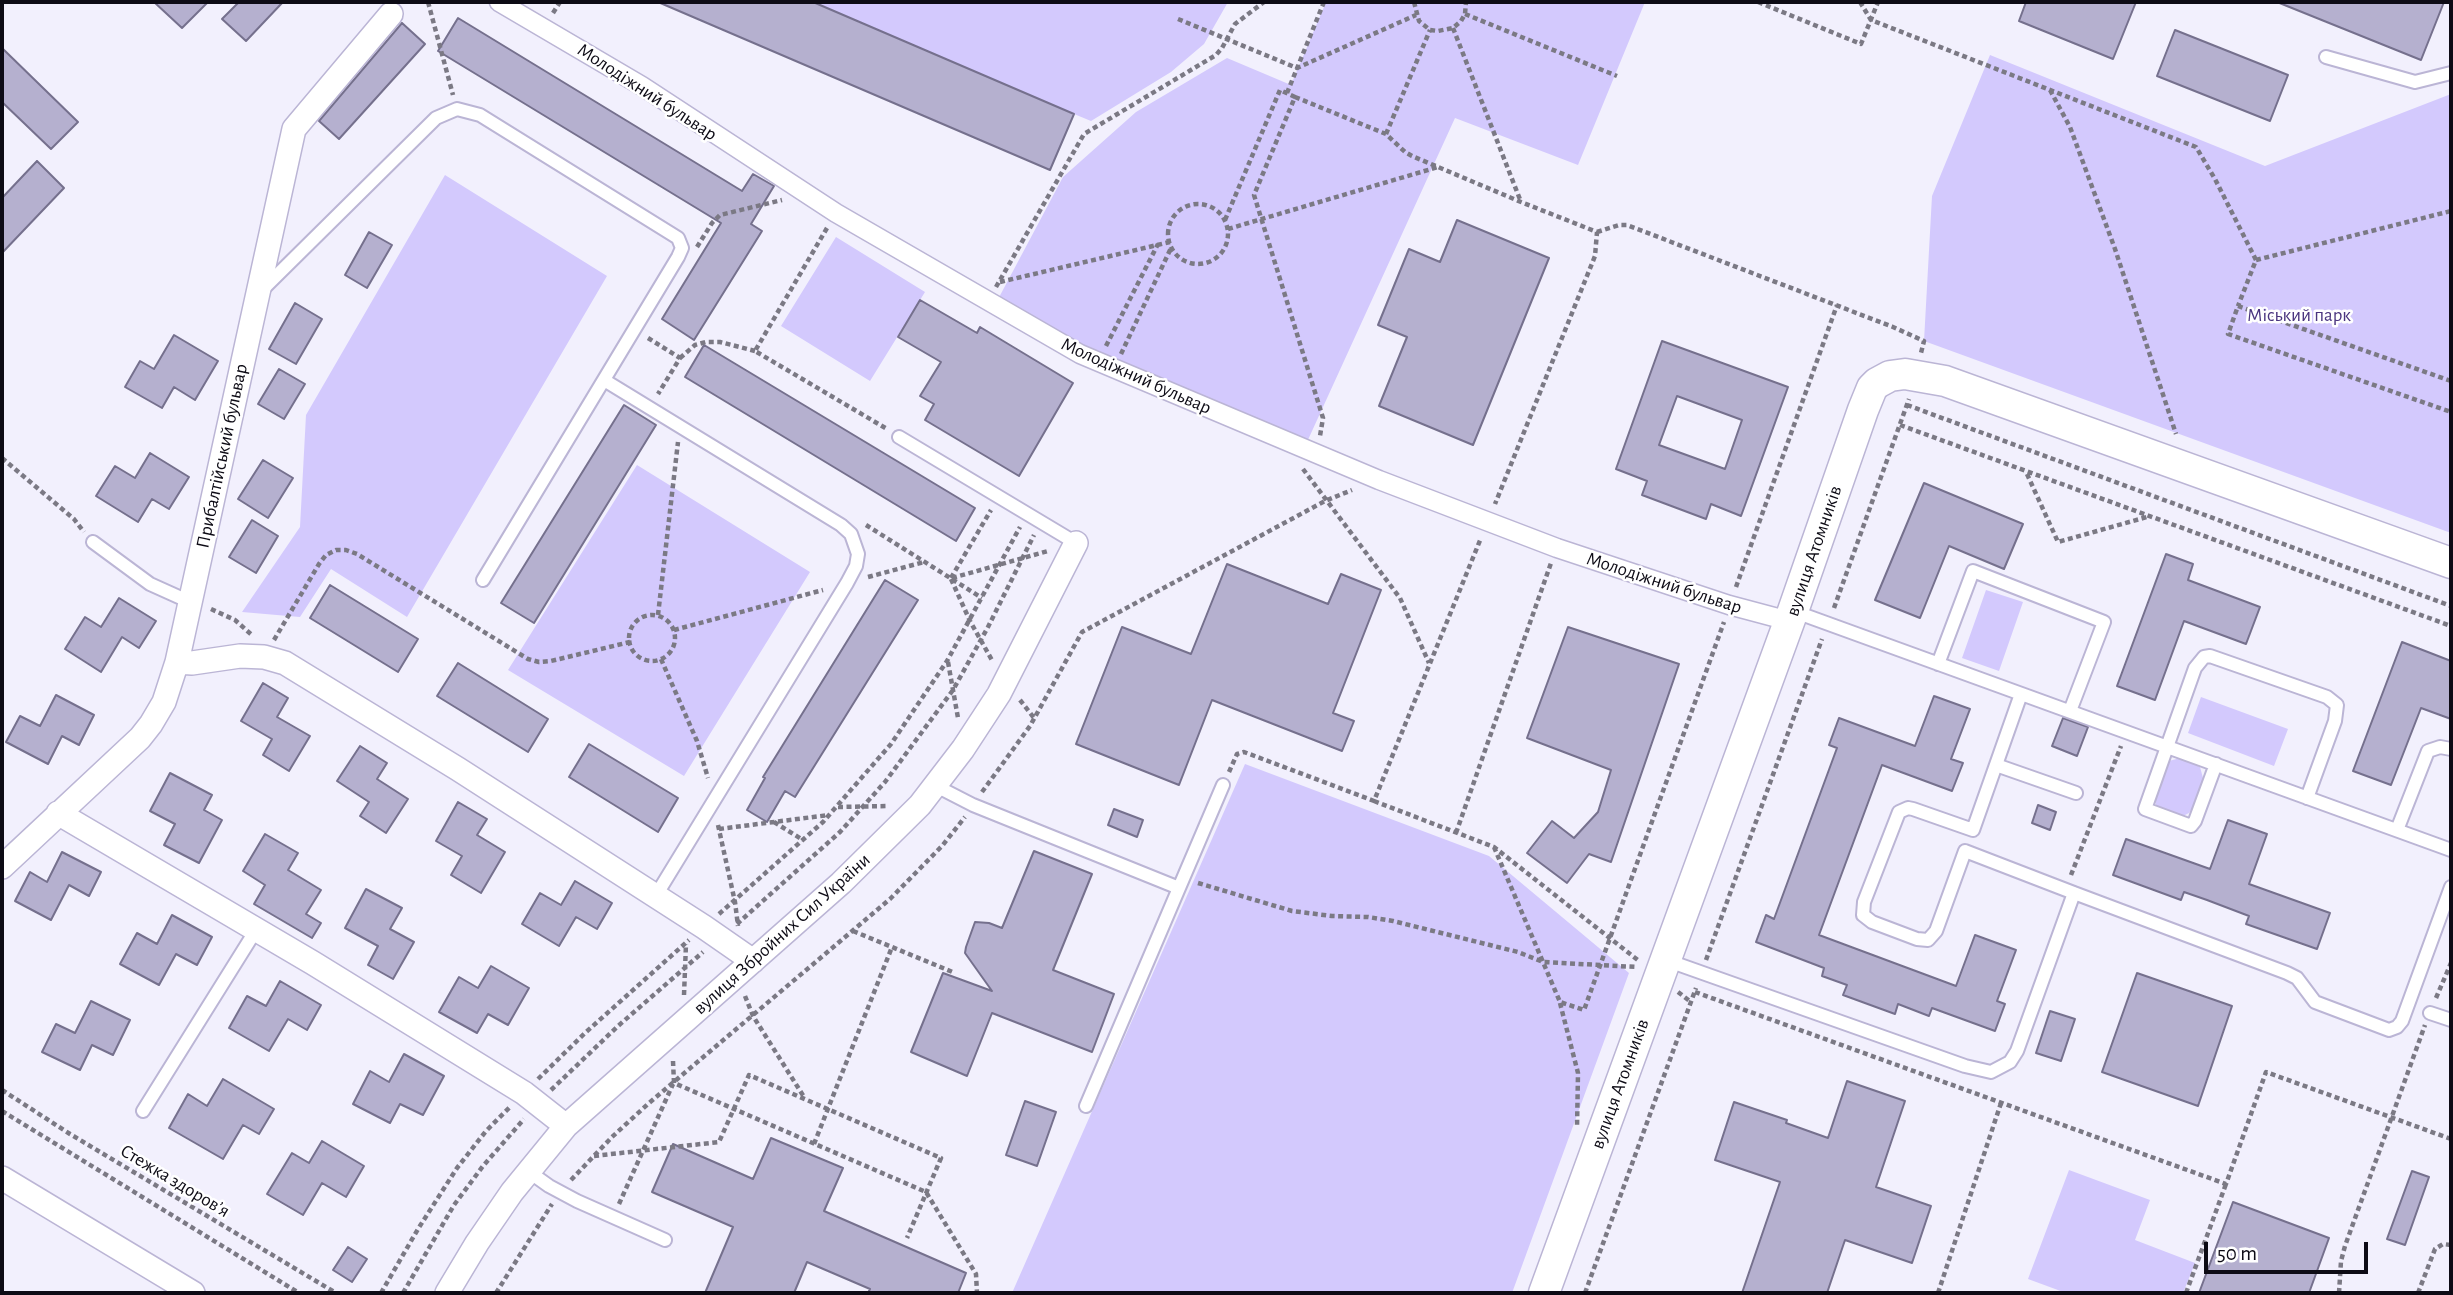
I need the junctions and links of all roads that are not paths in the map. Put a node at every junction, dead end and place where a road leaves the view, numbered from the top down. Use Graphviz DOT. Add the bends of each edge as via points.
graph roads {
  1 [pos="499,2"];
  2 [pos="391,14"];
  3 [pos="2326,57"];
  4 [pos="2451,73"];
  5 [pos="257,295"];
  6 [pos="604,380"];
  7 [pos="900,437"];
  8 [pos="93,542"];
  9 [pos="1076,543"];
  10 [pos="2451,563"];
  11 [pos="483,580"];
  12 [pos="190,601"];
  13 [pos="1791,616"];
  14 [pos="177,662"];
  15 [pos="1938,664"];
  16 [pos="2021,694"];
  17 [pos="2070,711"];
  18 [pos="2166,746"];
  19 [pos="2451,749"];
  20 [pos="2216,764"];
  21 [pos="1996,765"];
  22 [pos="1223,785"];
  23 [pos="936,786"];
  24 [pos="2076,793"];
  25 [pos="2307,797"];
  26 [pos="58,813"];
  27 [pos="1973,830"];
  28 [pos="2397,830"];
  29 [pos="2451,850"];
  30 [pos="1965,851"];
  31 [pos="2,867"];
  32 [pos="1181,883"];
  33 [pos="2451,887"];
  34 [pos="2070,891"];
  35 [pos="655,897"];
  36 [pos="256,930"];
  37 [pos="732,945"];
  38 [pos="1665,960"];
  39 [pos="2430,1013"];
  40 [pos="2451,1020"];
  41 [pos="1086,1106"];
  42 [pos="143,1111"];
  43 [pos="566,1126"];
  44 [pos="528,1171"];
  45 [pos="2,1178"];
  46 [pos="665,1240"];
  47 [pos="194,1293"];
  48 [pos="447,1293"];
  49 [pos="1544,1293"];
  1 -- 13 [label="street, Молодіжний бульвар" via="642,86 836,213 1106,366 1556,548 1729,606"];
  2 -- 5 [label="street, Прибалтійський бульвар" via="293,129"];
  3 -- 4 [label="lane" via="2416,82"];
  5 -- 6 [label="lane" via="436,118 457,109 480,115 681,242 678,257"];
  5 -- 12 [label="street, Прибалтійський бульвар"];
  6 -- 11 [label="lane"];
  6 -- 35 [label="lane" via="841,525 857,547 858,560 847,583"];
  7 -- 9 [label="lane"];
  8 -- 12 [label="lane" via="150,584"];
  9 -- 23 [label="street, вулиця Збройних Сил України" via="1006,682"];
  10 -- 13 [label="street, вулиця Атомників" via="1957,385 1916,374 1889,376 1872,388"];
  12 -- 14 [label="street, Прибалтійський бульвар"];
  13 -- 15 [label="lane" via="1828,624"];
  13 -- 38 [label="street, вулиця Атомників"];
  14 -- 26 [label="street, Прибалтійський бульвар" via="152,724"];
  14 -- 35 [label="street" via="264,657 294,667"];
  15 -- 16 [label="lane"];
  15 -- 17 [label="lane" via="1973,571 2104,622"];
  16 -- 17 [label="lane"];
  16 -- 21 [label="lane"];
  17 -- 18 [label="lane"];
  18 -- 20 [label="lane"];
  18 -- 20 [label="lane" via="2145,808 2185,825 2195,821"];
  18 -- 25 [label="lane" via="2198,662 2217,657 2327,697 2337,705"];
  19 -- 28 [label="lane" via="2428,751"];
  20 -- 25 [label="lane"];
  21 -- 24 [label="lane"];
  21 -- 27 [label="lane"];
  22 -- 32 [label="lane"];
  23 -- 32 [label="lane" via="973,805"];
  23 -- 37 [label="street, вулиця Збройних Сил України" via="870,857"];
  25 -- 28 [label="lane"];
  26 -- 31 [label="street, Прибалтійський бульвар"];
  26 -- 36 [label="street"];
  27 -- 30 [label="lane"];
  27 -- 30 [label="lane" via="1913,809 1899,812 1863,915 1927,940 1936,931"];
  28 -- 29 [label="lane"];
  30 -- 34 [label="lane"];
  32 -- 41 [label="lane"];
  33 -- 34 [label="lane" via="2402,1021 2389,1030 2315,1002 2287,972"];
  34 -- 38 [label="lane" via="2017,1051 2010,1062 1991,1072"];
  35 -- 37 [label="street"];
  36 -- 42 [label="lane"];
  36 -- 43 [label="street" via="524,1093"];
  37 -- 43 [label="street, вулиця Збройних Сил України" via="677,1027"];
  38 -- 49 [label="street, вулиця Атомників"];
  39 -- 40 [label="lane"];
  43 -- 44 [label="street, вулиця Збройних Сил України"];
  44 -- 46 [label="lane" via="561,1192"];
  44 -- 48 [label="street, вулиця Збройних Сил України"];
  45 -- 47 [label="street"];
}
